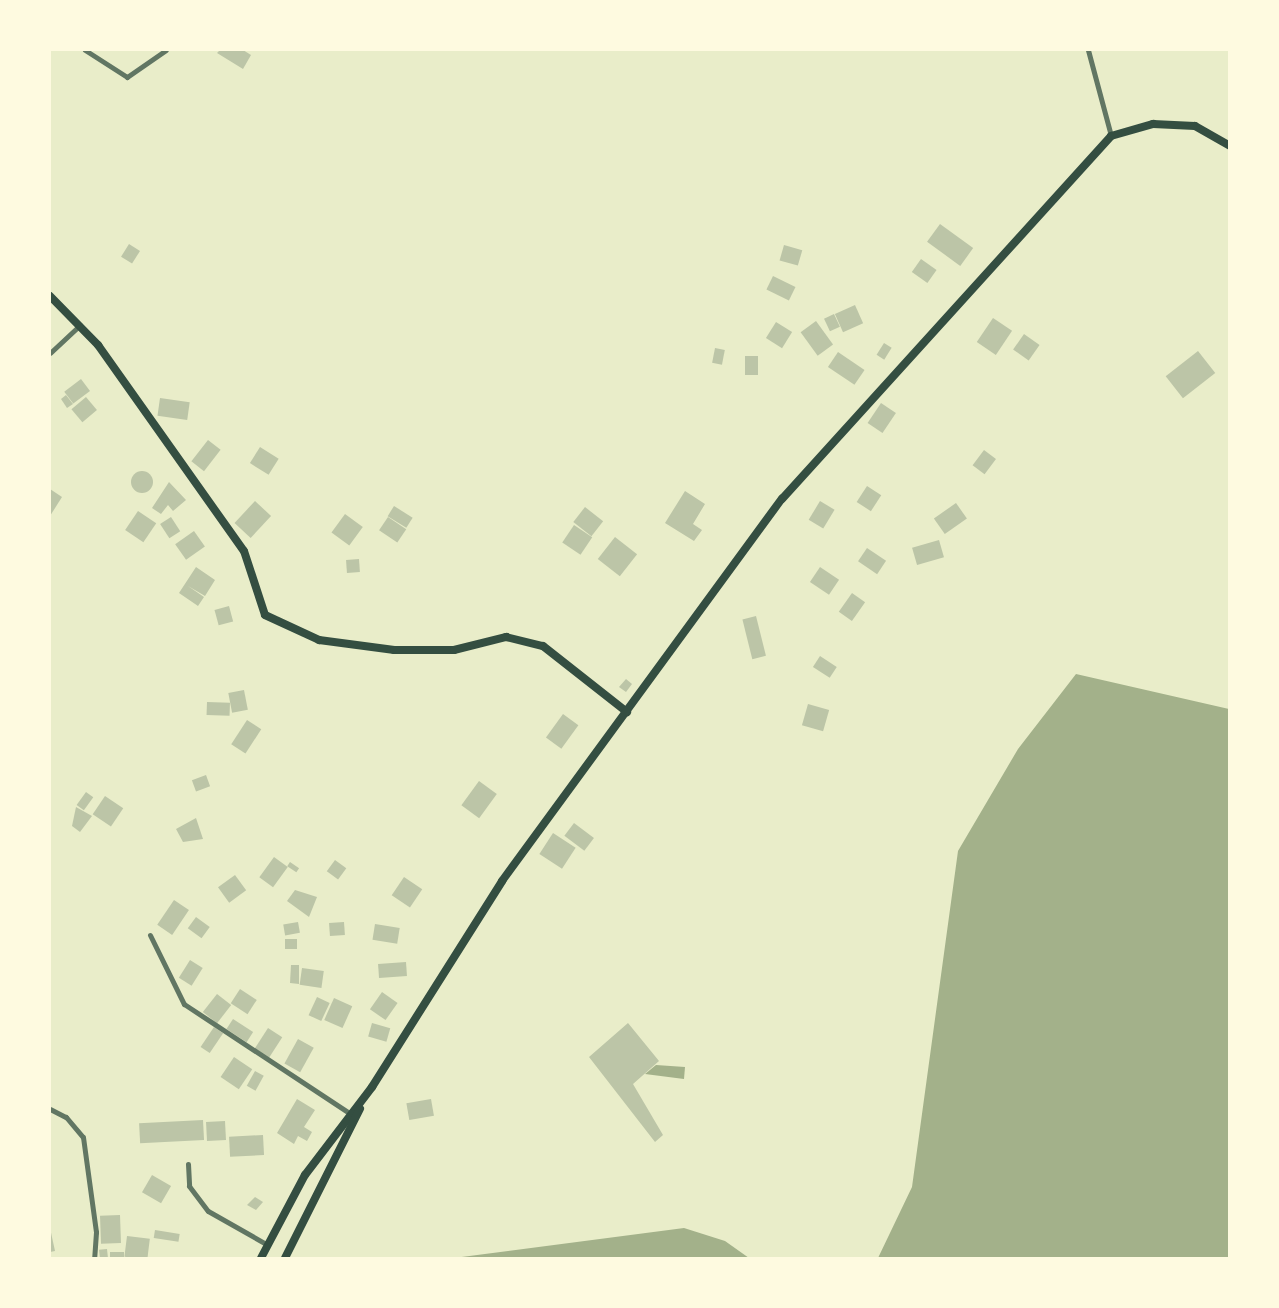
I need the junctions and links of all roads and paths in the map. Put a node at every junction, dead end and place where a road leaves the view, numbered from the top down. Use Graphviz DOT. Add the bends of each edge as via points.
graph roads {
  1 [pos="85,50"];
  2 [pos="166,50"];
  3 [pos="1088,50"];
  4 [pos="1111,136"];
  5 [pos="1230,146"];
  6 [pos="50,296"];
  7 [pos="80,325"];
  8 [pos="50,353"];
  9 [pos="627,712"];
  10 [pos="150,934"];
  11 [pos="372,1087"];
  12 [pos="50,1109"];
  13 [pos="351,1114"];
  14 [pos="188,1164"];
  15 [pos="266,1244"];
  16 [pos="260,1257"];
  17 [pos="94,1258"];
  18 [pos="285,1258"];
  1 -- 2 [label="street" via="128,77"];
  3 -- 4 [label="street"];
  4 -- 5 [label="highway" via="1153,124 1194,126"];
  4 -- 9 [label="highway" via="782,499"];
  6 -- 7 [label="main road"];
  7 -- 8 [label="street"];
  7 -- 9 [label="main road" via="244,551 265,615 319,640 394,650 454,650 506,637 543,646"];
  9 -- 11 [label="highway" via="502,881"];
  10 -- 13 [label="street" via="184,1004"];
  11 -- 13 [label="highway"];
  11 -- 18 [label="highway"];
  12 -- 17 [label="street" via="66,1117 83,1137 96,1232"];
  13 -- 15 [label="highway" via="305,1175"];
  14 -- 15 [label="street" via="189,1186 208,1211"];
  15 -- 16 [label="highway"];
}
